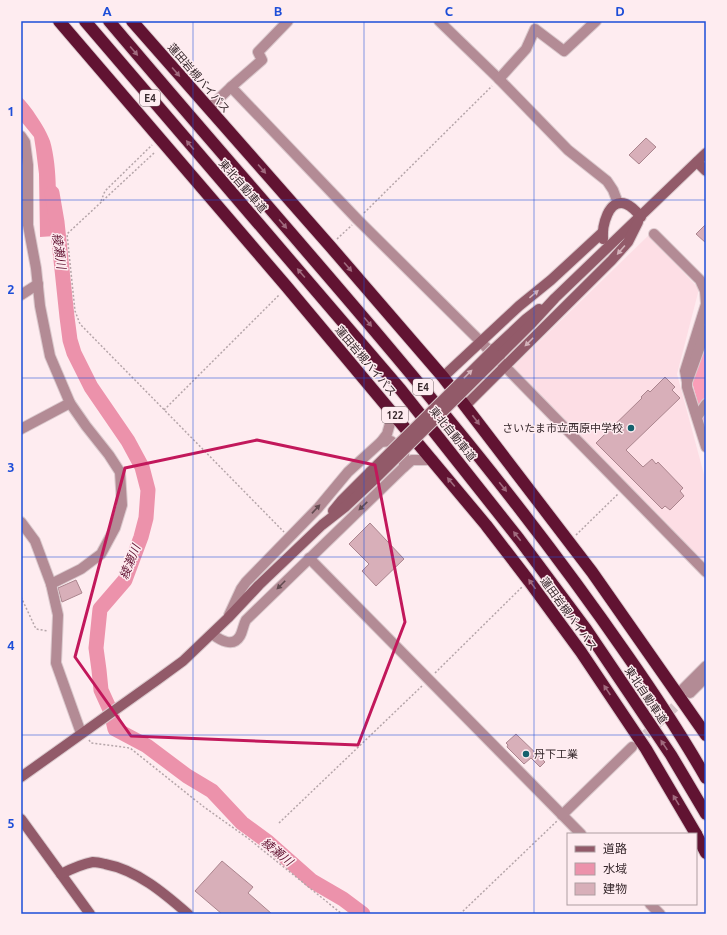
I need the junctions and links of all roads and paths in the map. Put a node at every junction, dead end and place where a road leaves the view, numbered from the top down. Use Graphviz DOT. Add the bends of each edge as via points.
graph roads {
  1 [pos="59,21"];
  2 [pos="85,21"];
  3 [pos="109,21"];
  4 [pos="132,21"];
  5 [pos="288,21"];
  6 [pos="439,21"];
  7 [pos="596,21"];
  8 [pos="499,79"];
  9 [pos="231,87"];
  10 [pos="209,108"];
  11 [pos="21,136"];
  12 [pos="159,139"];
  13 [pos="154,153"];
  14 [pos="706,153"];
  15 [pos="697,162"];
  16 [pos="706,171"];
  17 [pos="100,203"];
  18 [pos="618,203"];
  19 [pos="641,217"];
  20 [pos="358,220"];
  21 [pos="602,232"];
  22 [pos="654,234"];
  23 [pos="330,246"];
  24 [pos="606,250"];
  25 [pos="38,284"];
  26 [pos="287,287"];
  27 [pos="21,295"];
  28 [pos="706,330"];
  29 [pos="481,342"];
  30 [pos="504,366"];
  31 [pos="443,377"];
  32 [pos="687,382"];
  33 [pos="70,403"];
  34 [pos="706,404"];
  35 [pos="465,406"];
  36 [pos="164,410"];
  37 [pos="393,413"];
  38 [pos="697,417"];
  39 [pos="21,429"];
  40 [pos="380,442"];
  41 [pos="706,447"];
  42 [pos="432,460"];
  43 [pos="404,467"];
  44 [pos="624,488"];
  45 [pos="21,522"];
  46 [pos="289,537"];
  47 [pos="569,541"];
  48 [pos="309,558"];
  49 [pos="706,572"];
  50 [pos="529,580"];
  51 [pos="51,584"];
  52 [pos="21,597"];
  53 [pos="228,618"];
  54 [pos="58,633"];
  55 [pos="212,634"];
  56 [pos="706,666"];
  57 [pos="706,677"];
  58 [pos="428,680"];
  59 [pos="684,693"];
  60 [pos="81,733"];
  61 [pos="706,735"];
  62 [pos="632,748"];
  63 [pos="21,776"];
  64 [pos="706,778"];
  65 [pos="706,814"];
  66 [pos="562,815"];
  67 [pos="21,819"];
  68 [pos="280,823"];
  69 [pos="580,833"];
  70 [pos="695,833"];
  71 [pos="697,836"];
  72 [pos="706,853"];
  73 [pos="61,874"];
  74 [pos="651,905"];
  75 [pos="90,914"];
  76 [pos="188,914"];
  77 [pos="342,914"];
  78 [pos="460,914"];
  79 [pos="660,914"];
  1 -- 12 [label="highway, 蓮田岩槻バイパス / 122"];
  65 -- 2 [label="highway, 東北自動車道 / E4, one-way" via="671,755 602,652 520,540 401,390"];
  3 -- 64 [label="highway, 東北自動車道 / E4, one-way" via="413,375 512,498 607,626 652,691"];
  4 -- 10 [label="highway, 蓮田岩槻バイパス, one-way"];
  5 -- 9 [label="street" via="258,52 262,60"];
  6 -- 8 [label="street"];
  7 -- 8 [label="street" via="564,51 535,29 526,49"];
  8 -- 18 [label="street" via="568,150 607,181 614,190"];
  8 -- 20 [label="path"];
  9 -- 10 [label="street"];
  9 -- 20 [label="street"];
  10 -- 23 [label="highway, 蓮田岩槻バイパス, one-way"];
  11 -- 25 [label="street" via="28,165 28,225"];
  12 -- 17 [label="path" via="105,191"];
  12 -- 26 [label="highway, 蓮田岩槻バイパス / 122"];
  13 -- 17 [label="path"];
  14 -- 15 [label="street"];
  15 -- 16 [label="street"];
  15 -- 19 [label="street"];
  17 -- 36 [label="path" via="67,234 75,311 80,324"];
  18 -- 19 [label="street" via="626,204"];
  18 -- 21 [label="street" via="606,217"];
  19 -- 24 [label="street"];
  19 -- 30 [label="street, one-way" via="628,242 612,260"];
  20 -- 23 [label="path"];
  20 -- 29 [label="street"];
  21 -- 24 [label="street"];
  29 -- 21 [label="street, one-way"];
  22 -- 32 [label="street" via="700,280 705,291 706,304 685,371"];
  23 -- 31 [label="highway, 蓮田岩槻バイパス, one-way"];
  24 -- 53 [label="street, bridge" via="555,298 526,319 497,352 374,474 342,500 322,526"];
  25 -- 27 [label="street"];
  25 -- 33 [label="street" via="50,356"];
  26 -- 36 [label="path"];
  26 -- 37 [label="highway, 蓮田岩槻バイパス / 122"];
  28 -- 32 [label="street"];
  29 -- 30 [label="street"];
  29 -- 31 [label="street"];
  30 -- 35 [label="street"];
  30 -- 44 [label="street"];
  31 -- 35 [label="highway, 蓮田岩槻バイパス"];
  32 -- 38 [label="street"];
  33 -- 39 [label="street"];
  33 -- 51 [label="street" via="120,472 122,505 115,528 101,554 81,569"];
  34 -- 38 [label="street"];
  35 -- 47 [label="highway, 蓮田岩槻バイパス, one-way"];
  36 -- 46 [label="path"];
  37 -- 40 [label="street" via="387,434"];
  37 -- 42 [label="highway, 蓮田岩槻バイパス / 122"];
  38 -- 41 [label="street"];
  40 -- 43 [label="street" via="391,441 404,455"];
  46 -- 40 [label="street, one-way" via="348,472"];
  42 -- 43 [label="street" via="412,460"];
  50 -- 42 [label="highway, 蓮田岩槻バイパス / 122, one-way"];
  43 -- 48 [label="street, one-way"];
  44 -- 47 [label="path"];
  44 -- 49 [label="street"];
  45 -- 51 [label="street" via="35,541"];
  46 -- 53 [label="street" via="246,582"];
  47 -- 59 [label="highway, 蓮田岩槻バイパス"];
  48 -- 55 [label="street, one-way" via="246,620 241,635 236,640 228,643"];
  48 -- 58 [label="street"];
  50 -- 58 [label="path"];
  70 -- 50 [label="highway, 蓮田岩槻バイパス / 122, one-way" via="646,749"];
  51 -- 54 [label="street" via="58,615"];
  52 -- 54 [label="path" via="36,629"];
  53 -- 55 [label="street"];
  54 -- 60 [label="street" via="56,664"];
  55 -- 60 [label="street" via="183,661"];
  56 -- 59 [label="street"];
  57 -- 59 [label="street"];
  58 -- 66 [label="street"];
  58 -- 68 [label="path"];
  59 -- 61 [label="highway, 蓮田岩槻バイパス"];
  60 -- 63 [label="street"];
  60 -- 77 [label="path" via="91,743 130,748"];
  62 -- 66 [label="street"];
  66 -- 69 [label="street"];
  66 -- 78 [label="path"];
  67 -- 73 [label="street"];
  71 -- 72 [label="highway, 蓮田岩槻バイパス / 122"];
  73 -- 75 [label="street"];
  73 -- 76 [label="street" via="77,866 94,862 116,866 130,871"];
  74 -- 79 [label="street"];
}
